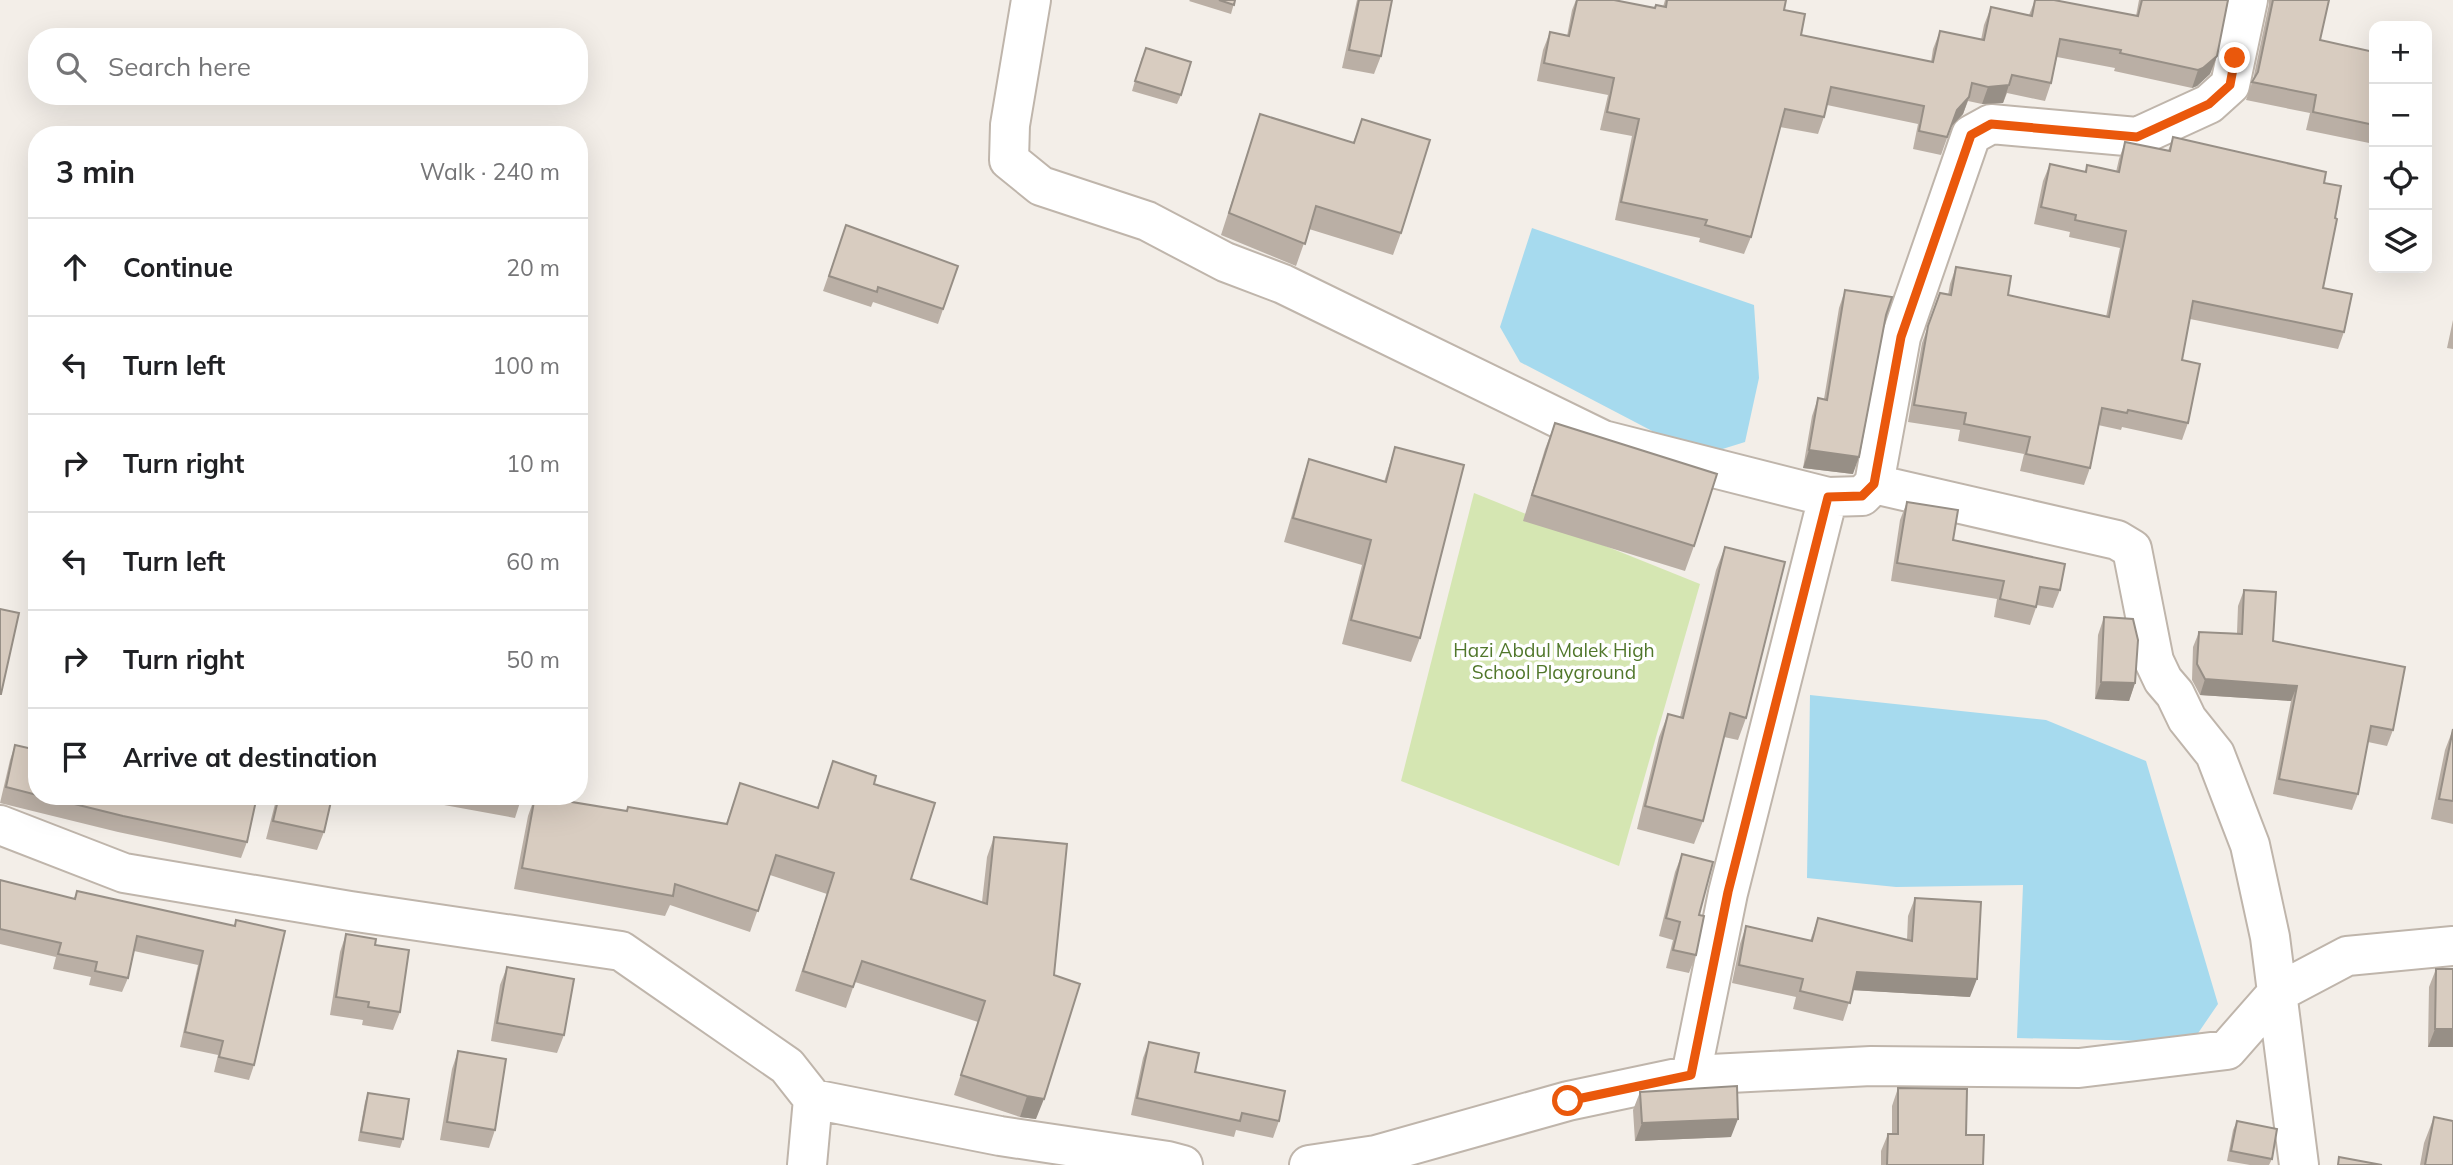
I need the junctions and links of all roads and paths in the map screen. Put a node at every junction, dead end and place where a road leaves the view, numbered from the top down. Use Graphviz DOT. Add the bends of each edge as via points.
graph roads {
  1 [pos="1031,0"];
  2 [pos="2248,0"];
  3 [pos="1874,484"];
  4 [pos="1828,497"];
  5 [pos="0,825"];
  6 [pos="2453,946"];
  7 [pos="2277,993"];
  8 [pos="1691,1075"];
  9 [pos="813,1099"];
  10 [pos="807,1165"];
  11 [pos="1183,1165"];
  12 [pos="1309,1165"];
  13 [pos="2299,1165"];
  1 -- 4 [label="street" via="1010,125 1009,160 1041,186 1147,221 1603,440"];
  2 -- 3 [label="street" via="2230,85 2209,104 2137,137 1991,124 1971,135 1901,337"];
  3 -- 4 [label="street" via="1862,496"];
  3 -- 7 [label="street" via="2117,540 2132,549 2154,661 2215,754 2250,845"];
  4 -- 8 [label="street" via="1728,892"];
  5 -- 9 [label="street" via="124,873 621,951 787,1066"];
  6 -- 7 [label="street" via="2347,956"];
  7 -- 8 [label="street" via="2227,1050 2079,1068 1871,1066"];
  7 -- 13 [label="street"];
  8 -- 12 [label="street" via="1568,1101 1376,1155"];
  9 -- 10 [label="street"];
  9 -- 11 [label="street" via="928,1124"];
}
